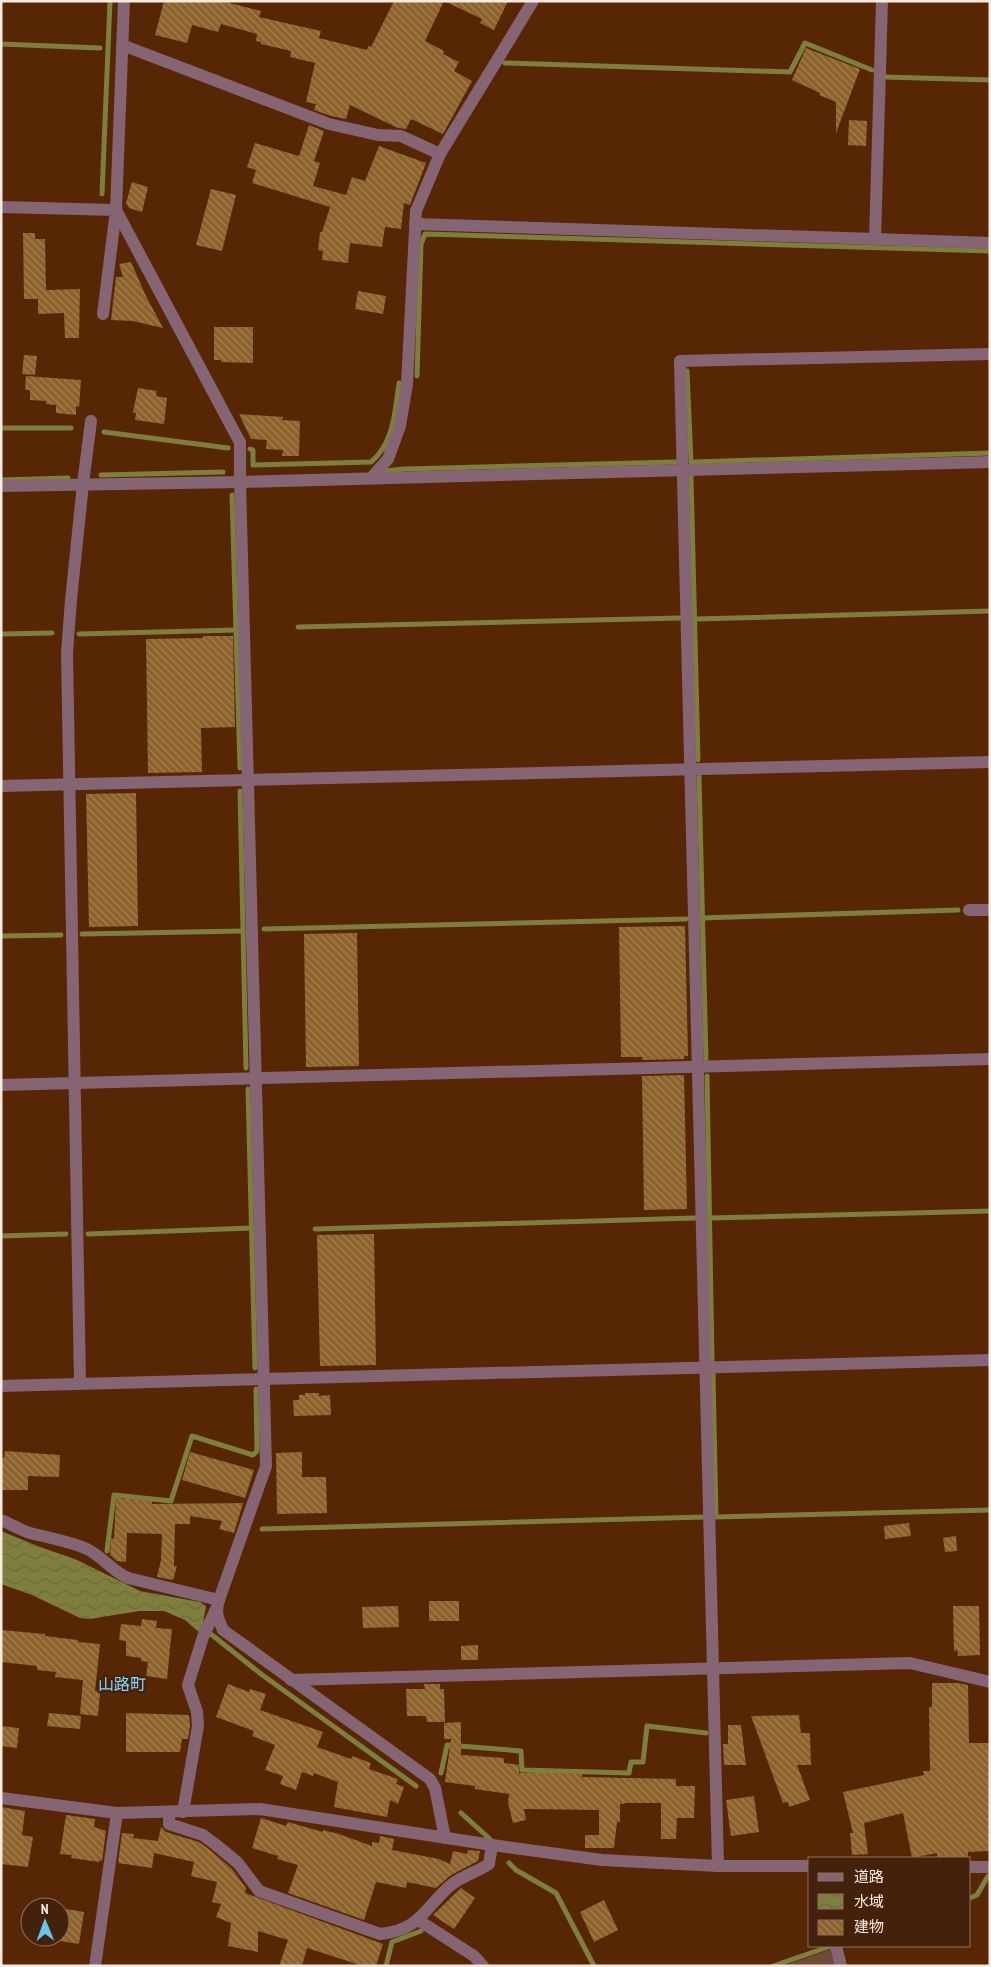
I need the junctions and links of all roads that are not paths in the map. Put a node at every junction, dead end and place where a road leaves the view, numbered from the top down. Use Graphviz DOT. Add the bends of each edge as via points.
graph roads {
  1 [pos="124,1"];
  2 [pos="533,1"];
  3 [pos="882,1"];
  4 [pos="122,45"];
  5 [pos="440,154"];
  6 [pos="1,207"];
  7 [pos="116,210"];
  8 [pos="415,224"];
  9 [pos="875,238"];
  10 [pos="990,243"];
  11 [pos="103,314"];
  12 [pos="990,354"];
  13 [pos="91,420"];
  14 [pos="990,462"];
  15 [pos="684,470"];
  16 [pos="371,478"];
  17 [pos="240,482"];
  18 [pos="83,484"];
  19 [pos="1,486"];
  20 [pos="990,762"];
  21 [pos="690,768"];
  22 [pos="248,780"];
  23 [pos="69,784"];
  24 [pos="1,786"];
  25 [pos="969,910"];
  26 [pos="990,910"];
  27 [pos="990,1059"];
  28 [pos="699,1067"];
  29 [pos="256,1079"];
  30 [pos="75,1083"];
  31 [pos="1,1085"];
  32 [pos="990,1360"];
  33 [pos="706,1367"];
  34 [pos="263,1379"];
  35 [pos="80,1383"];
  36 [pos="1,1386"];
  37 [pos="1,1520"];
  38 [pos="217,1605"];
  39 [pos="712,1668"];
  40 [pos="291,1680"];
  41 [pos="990,1682"];
  42 [pos="1,1798"];
  43 [pos="169,1812"];
  44 [pos="183,1812"];
  45 [pos="117,1813"];
  46 [pos="445,1838"];
  47 [pos="492,1845"];
  48 [pos="718,1866"];
  49 [pos="808,1866"];
  50 [pos="971,1867"];
  51 [pos="990,1867"];
  52 [pos="418,1920"];
  53 [pos="836,1947"];
  54 [pos="95,1966"];
  55 [pos="483,1966"];
  56 [pos="841,1966"];
  1 -- 4 [label="street"];
  2 -- 5 [label="street"];
  3 -- 9 [label="street"];
  4 -- 5 [label="street" via="329,124 378,135 401,136"];
  4 -- 7 [label="street"];
  5 -- 8 [label="street" via="416,210"];
  6 -- 7 [label="street"];
  7 -- 11 [label="street"];
  7 -- 17 [label="street" via="240,442"];
  8 -- 9 [label="street"];
  8 -- 16 [label="street" via="408,384 400,426 388,459"];
  9 -- 10 [label="street"];
  12 -- 15 [label="street" via="680,361"];
  13 -- 18 [label="street"];
  14 -- 15 [label="street"];
  15 -- 16 [label="street"];
  15 -- 21 [label="street"];
  16 -- 17 [label="street"];
  17 -- 18 [label="street"];
  17 -- 22 [label="street"];
  18 -- 19 [label="street"];
  18 -- 23 [label="street" via="67,653"];
  20 -- 21 [label="street"];
  21 -- 22 [label="street"];
  21 -- 28 [label="street"];
  22 -- 23 [label="street"];
  22 -- 29 [label="street"];
  23 -- 24 [label="street"];
  23 -- 30 [label="street"];
  25 -- 26 [label="street"];
  27 -- 28 [label="street"];
  28 -- 29 [label="street"];
  28 -- 33 [label="street"];
  29 -- 30 [label="street"];
  29 -- 34 [label="street"];
  30 -- 31 [label="street"];
  30 -- 35 [label="street"];
  32 -- 33 [label="street"];
  33 -- 34 [label="street"];
  33 -- 39 [label="street"];
  34 -- 35 [label="street"];
  34 -- 38 [label="street" via="266,1466"];
  35 -- 36 [label="street"];
  37 -- 38 [label="street" via="28,1532 89,1550 128,1578"];
  38 -- 40 [label="street" via="217,1618 223,1630"];
  38 -- 44 [label="street" via="188,1685 198,1726"];
  39 -- 40 [label="street"];
  39 -- 41 [label="street" via="910,1663"];
  39 -- 48 [label="street"];
  40 -- 46 [label="street" via="430,1779 435,1788"];
  42 -- 45 [label="street"];
  43 -- 44 [label="street"];
  43 -- 45 [label="street"];
  43 -- 52 [label="street" via="169,1824 203,1835 238,1863 259,1891 380,1934 393,1933"];
  44 -- 46 [label="street" via="260,1809"];
  45 -- 54 [label="street"];
  46 -- 47 [label="street"];
  47 -- 48 [label="street" via="602,1860"];
  47 -- 52 [label="street" via="489,1864 452,1884"];
  48 -- 49 [label="street"];
  50 -- 51 [label="street"];
  52 -- 55 [label="street" via="474,1956"];
  53 -- 56 [label="street"];
}
